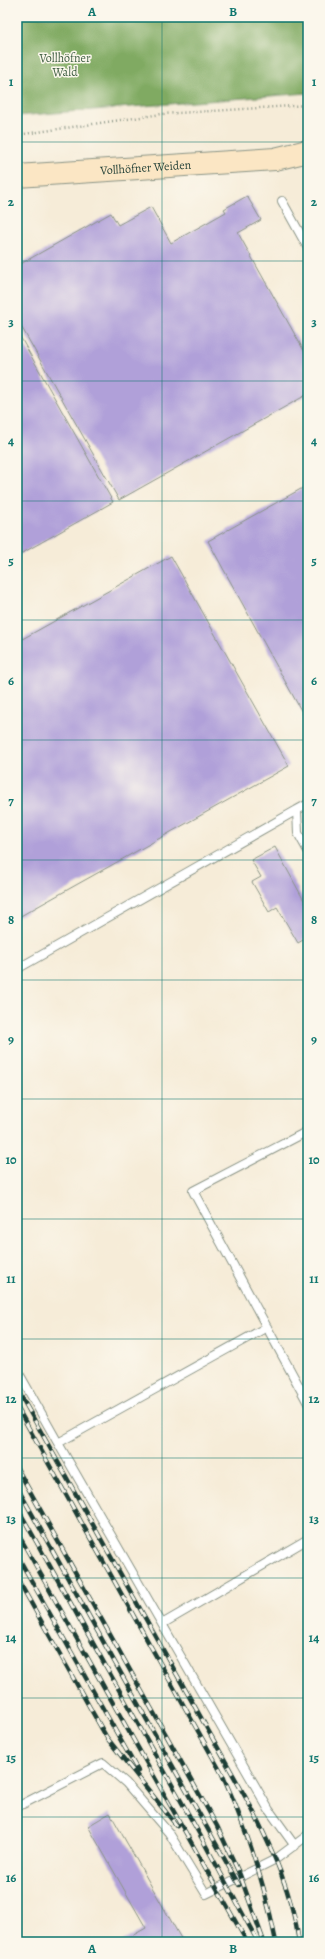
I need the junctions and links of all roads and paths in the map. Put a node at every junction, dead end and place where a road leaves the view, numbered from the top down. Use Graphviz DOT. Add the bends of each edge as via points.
graph roads {
  1 [pos="308,105"];
  2 [pos="17,135"];
  3 [pos="308,152"];
  4 [pos="274,159"];
  5 [pos="308,164"];
  6 [pos="17,176"];
  7 [pos="282,201"];
  8 [pos="308,248"];
  9 [pos="308,804"];
  10 [pos="297,810"];
  11 [pos="308,851"];
  12 [pos="17,969"];
  13 [pos="308,1131"];
  14 [pos="267,1328"];
  15 [pos="17,1370"];
  16 [pos="308,1404"];
  17 [pos="58,1443"];
  18 [pos="308,1539"];
  19 [pos="162,1624"];
  20 [pos="17,1807"];
  21 [pos="308,1835"];
  22 [pos="295,1846"];
  1 -- 2 [label="path" via="162,114"];
  3 -- 4 [label="main road, Vollhöfner Weiden"];
  4 -- 5 [label="main road, Vollhöfner Weiden"];
  4 -- 6 [label="main road, Vollhöfner Weiden"];
  7 -- 8 [label="lane"];
  9 -- 10 [label="lane"];
  10 -- 11 [label="lane" via="298,833"];
  10 -- 12 [label="lane"];
  13 -- 14 [label="lane" via="193,1191"];
  14 -- 16 [label="lane"];
  14 -- 17 [label="lane"];
  15 -- 17 [label="lane"];
  17 -- 19 [label="lane"];
  18 -- 19 [label="lane"];
  19 -- 22 [label="lane" via="269,1810"];
  20 -- 22 [label="lane" via="103,1763 126,1783 169,1834 206,1894 270,1862"];
  21 -- 22 [label="lane"];
}
